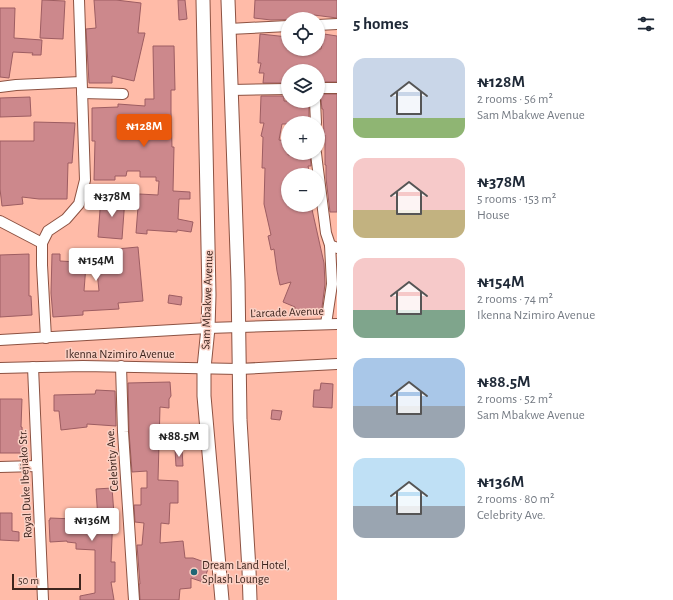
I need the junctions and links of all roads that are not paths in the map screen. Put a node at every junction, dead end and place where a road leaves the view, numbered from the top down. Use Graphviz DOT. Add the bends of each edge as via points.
graph roads {
  1 [pos="79,0"];
  2 [pos="203,0"];
  3 [pos="228,0"];
  4 [pos="337,24"];
  5 [pos="325,25"];
  6 [pos="281,26"];
  7 [pos="229,29"];
  8 [pos="0,87"];
  9 [pos="81,88"];
  10 [pos="325,88"];
  11 [pos="337,88"];
  12 [pos="281,89"];
  13 [pos="232,90"];
  14 [pos="123,94"];
  15 [pos="317,160"];
  16 [pos="0,221"];
  17 [pos="42,243"];
  18 [pos="334,247"];
  19 [pos="326,324"];
  20 [pos="337,324"];
  21 [pos="239,327"];
  22 [pos="208,328"];
  23 [pos="46,338"];
  24 [pos="0,340"];
  25 [pos="337,364"];
  26 [pos="121,366"];
  27 [pos="33,367"];
  28 [pos="0,368"];
  29 [pos="204,368"];
  30 [pos="239,369"];
  31 [pos="37,466"];
  32 [pos="0,467"];
  33 [pos="44,600"];
  34 [pos="134,600"];
  35 [pos="222,600"];
  36 [pos="250,600"];
  1 -- 9 [label="street"];
  2 -- 22 [label="main road, Sam Mbakwe Avenue"];
  3 -- 7 [label="main road"];
  4 -- 5 [label="street"];
  6 -- 7 [label="street"];
  7 -- 13 [label="main road"];
  8 -- 9 [label="street"];
  9 -- 14 [label="street"];
  9 -- 17 [label="street" via="85,180 79,204 66,219 48,231"];
  10 -- 11 [label="street"];
  12 -- 13 [label="street"];
  13 -- 21 [label="main road"];
  15 -- 18 [label="street" via="326,233"];
  16 -- 17 [label="street"];
  17 -- 23 [label="street"];
  18 -- 19 [label="street"];
  19 -- 20 [label="street, L’arcade Avenue"];
  19 -- 21 [label="street, L’arcade Avenue"];
  21 -- 22 [label="street, Ikenna Nzimiro Avenue"];
  21 -- 30 [label="main road"];
  22 -- 23 [label="street, Ikenna Nzimiro Avenue"];
  22 -- 29 [label="main road, Sam Mbakwe Avenue"];
  23 -- 24 [label="street, Ikenna Nzimiro Avenue"];
  25 -- 30 [label="street, Ikenna Nzimiro Avenue"];
  26 -- 27 [label="street, Ikenna Nzimiro Avenue"];
  26 -- 29 [label="street, Ikenna Nzimiro Avenue"];
  26 -- 34 [label="street, Celebrity Ave."];
  27 -- 28 [label="street, Ikenna Nzimiro Avenue"];
  27 -- 31 [label="street, Royal Duke Ibejiako Str."];
  29 -- 30 [label="street, Ikenna Nzimiro Avenue"];
  29 -- 35 [label="main road, Sam Mbakwe Avenue" via="204,396"];
  30 -- 36 [label="main road"];
  31 -- 32 [label="street"];
  31 -- 33 [label="street, Royal Duke Ibejiako Str."];
}
